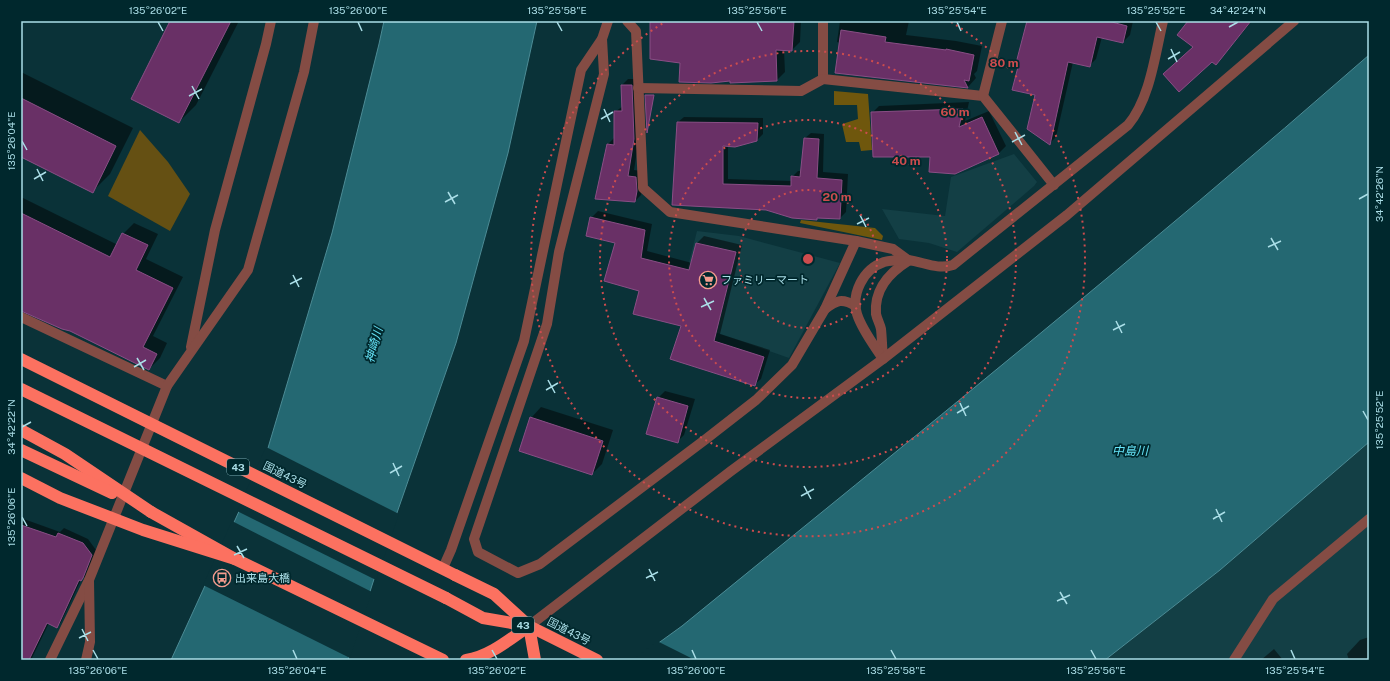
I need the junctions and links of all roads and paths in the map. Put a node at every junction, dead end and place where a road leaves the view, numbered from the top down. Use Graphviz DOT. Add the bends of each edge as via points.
graph roads {
  1 [pos="272,21"];
  2 [pos="314,21"];
  3 [pos="608,21"];
  4 [pos="627,21"];
  5 [pos="823,21"];
  6 [pos="1002,21"];
  7 [pos="1163,21"];
  8 [pos="1294,21"];
  9 [pos="602,39"];
  10 [pos="823,80"];
  11 [pos="638,88"];
  12 [pos="983,96"];
  13 [pos="1054,185"];
  14 [pos="856,241"];
  15 [pos="908,260"];
  16 [pos="856,306"];
  17 [pos="825,309"];
  18 [pos="21,317"];
  19 [pos="190,351"];
  20 [pos="21,359"];
  21 [pos="883,359"];
  22 [pos="167,386"];
  23 [pos="21,389"];
  24 [pos="21,430"];
  25 [pos="21,450"];
  26 [pos="21,478"];
  27 [pos="151,512"];
  28 [pos="1369,519"];
  29 [pos="235,558"];
  30 [pos="443,568"];
  31 [pos="89,580"];
  32 [pos="529,626"];
  33 [pos="50,660"];
  34 [pos="86,660"];
  35 [pos="443,660"];
  36 [pos="466,660"];
  37 [pos="535,660"];
  38 [pos="596,660"];
  39 [pos="1234,660"];
  1 -- 19 [label="street" via="215,230"];
  2 -- 19 [label="street" via="304,72 248,270"];
  3 -- 9 [label="street"];
  4 -- 11 [label="street" via="636,32"];
  5 -- 10 [label="street"];
  6 -- 12 [label="street"];
  7 -- 13 [label="street" via="1147,87 1135,117"];
  8 -- 21 [label="street" via="1066,215"];
  9 -- 17 [label="street" via="604,74 559,252 547,324 474,539 478,552 518,573 540,564 756,400 792,365"];
  9 -- 30 [label="street" via="581,70 524,341"];
  10 -- 11 [label="street" via="801,91"];
  10 -- 12 [label="street"];
  11 -- 14 [label="street" via="643,188 670,212"];
  12 -- 13 [label="street"];
  13 -- 15 [label="street" via="953,265 939,268"];
  14 -- 15 [label="street" via="893,249"];
  14 -- 17 [label="street"];
  15 -- 16 [label="street" via="884,262 871,270 859,284"];
  15 -- 21 [label="street" via="889,275 880,288 876,303"];
  16 -- 17 [label="street" via="843,300"];
  16 -- 21 [label="street" via="865,330"];
  18 -- 22 [label="street"];
  19 -- 22 [label="street"];
  20 -- 30 [label="highway, 国道43号 / 43, bridge"];
  21 -- 32 [label="street" via="731,471"];
  22 -- 31 [label="street"];
  23 -- 32 [label="highway, 国道43号 / 43, bridge" via="483,618"];
  24 -- 27 [label="highway, bridge" via="65,454"];
  25 -- 27 [label="highway, bridge"];
  26 -- 29 [label="highway, bridge" via="60,498 143,530"];
  27 -- 29 [label="highway, bridge"];
  28 -- 39 [label="street" via="1273,599"];
  29 -- 35 [label="highway"];
  30 -- 32 [label="highway, 国道43号 / 43, bridge" via="494,594"];
  31 -- 33 [label="street"];
  31 -- 34 [label="street" via="90,642"];
  32 -- 36 [label="highway" via="494,650"];
  32 -- 37 [label="highway"];
  32 -- 38 [label="highway, 国道43号 / 43"];
}
